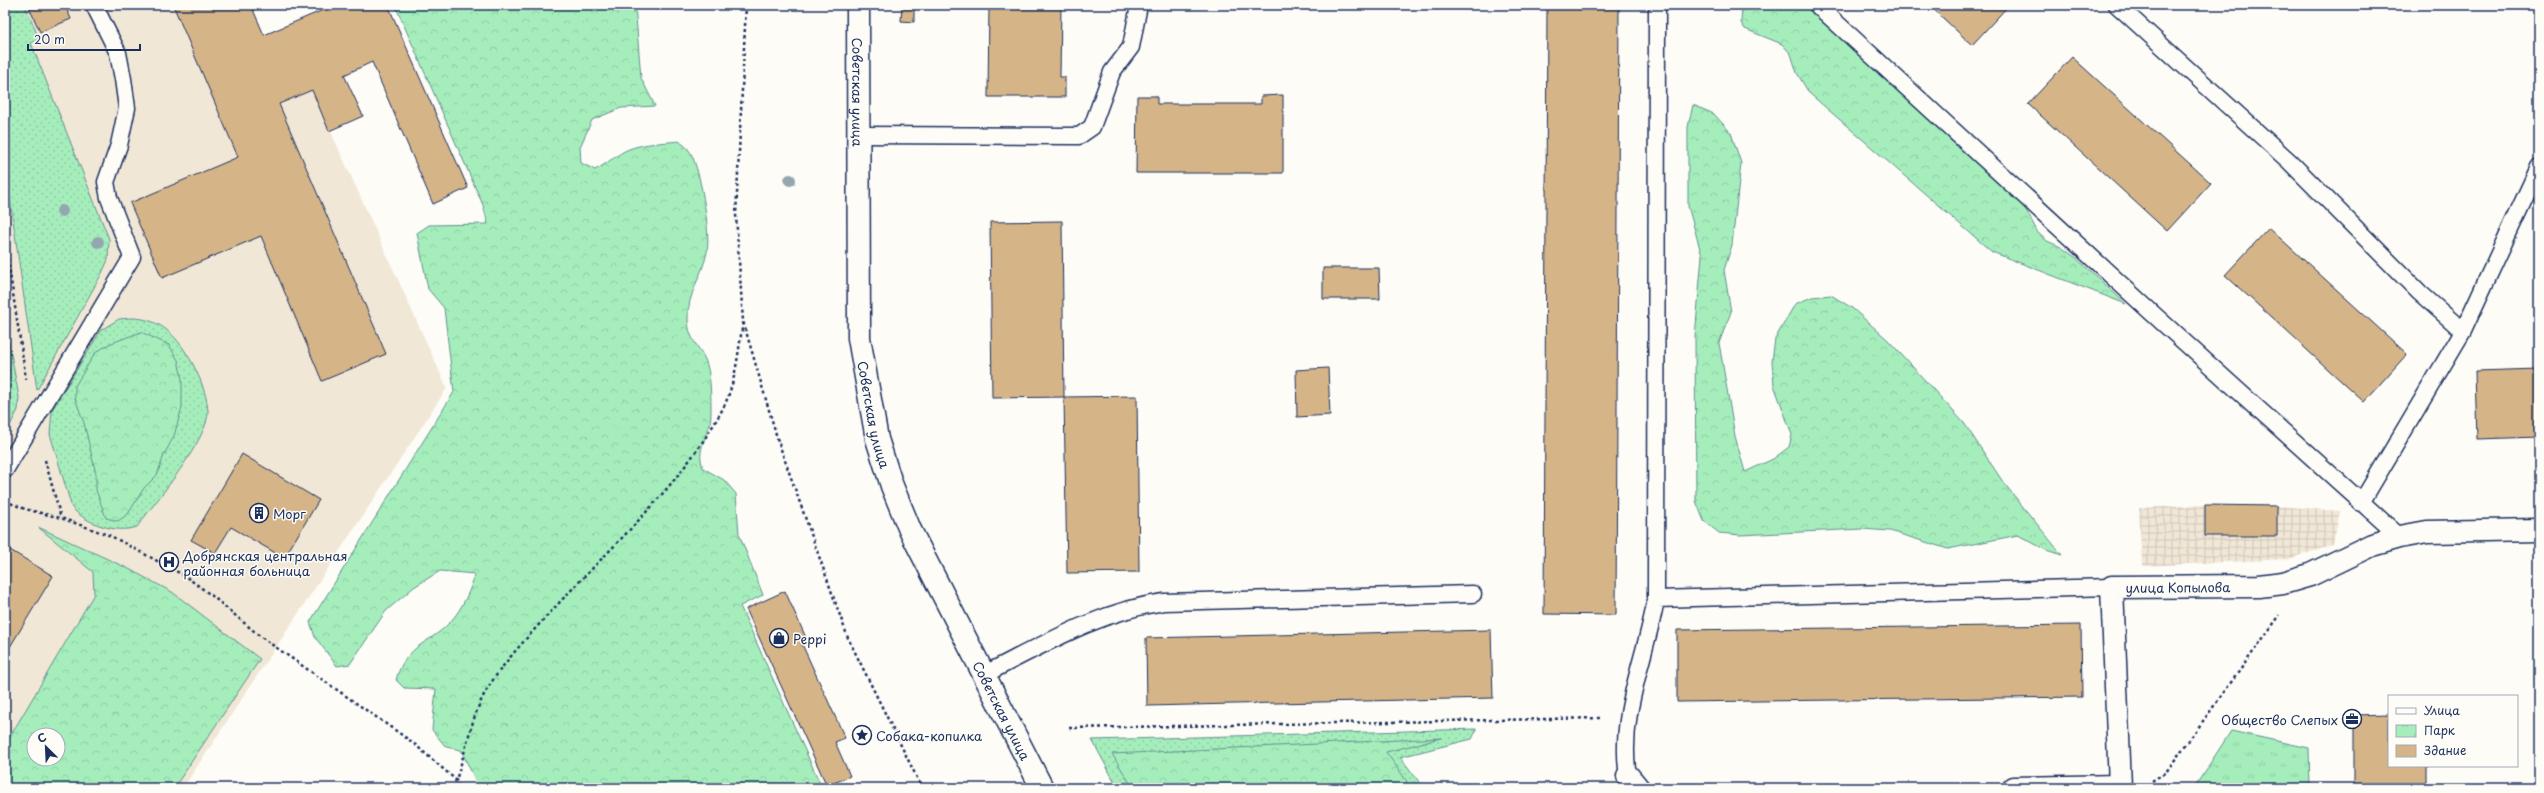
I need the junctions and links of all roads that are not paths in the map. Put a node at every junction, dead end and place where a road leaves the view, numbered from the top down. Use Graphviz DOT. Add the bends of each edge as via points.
graph roads {
  1 [pos="94,5"];
  2 [pos="858,5"];
  3 [pos="1139,5"];
  4 [pos="1657,5"];
  5 [pos="1817,5"];
  6 [pos="2117,5"];
  7 [pos="858,135"];
  8 [pos="2539,167"];
  9 [pos="2463,331"];
  10 [pos="5,470"];
  11 [pos="2361,503"];
  12 [pos="2539,530"];
  13 [pos="2400,536"];
  14 [pos="2112,587"];
  15 [pos="1473,594"];
  16 [pos="1656,599"];
  17 [pos="983,674"];
  18 [pos="1633,782"];
  19 [pos="1042,788"];
  20 [pos="2014,788"];
  1 -- 10 [label="lane" via="118,53 123,79 127,108 106,182 109,198 132,257"];
  2 -- 7 [label="street, Советская улица"];
  3 -- 7 [label="lane" via="1132,47 1112,72 1092,127 1079,136"];
  4 -- 16 [label="lane"];
  5 -- 11 [label="lane"];
  6 -- 9 [label="lane" via="2289,161 2420,293"];
  7 -- 17 [label="street, Советская улица" via="859,338 877,439 910,530"];
  8 -- 9 [label="lane"];
  9 -- 11 [label="lane"];
  11 -- 13 [label="lane"];
  12 -- 13 [label="street, улица Копылова" via="2427,532"];
  13 -- 14 [label="street, улица Копылова" via="2283,583 2259,586"];
  14 -- 16 [label="lane"];
  14 -- 20 [label="street, улица Копылова" via="2120,786"];
  15 -- 17 [label="lane" via="1164,602 1142,605 1081,626"];
  16 -- 18 [label="lane" via="1628,717 1625,758"];
  17 -- 19 [label="street, Советская улица"];
}
